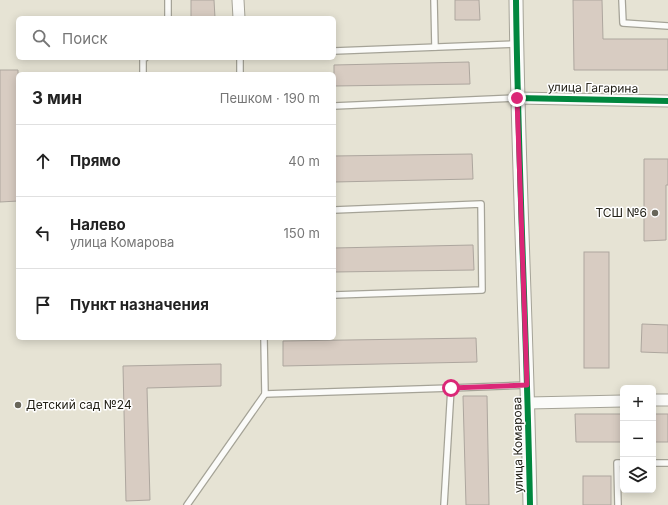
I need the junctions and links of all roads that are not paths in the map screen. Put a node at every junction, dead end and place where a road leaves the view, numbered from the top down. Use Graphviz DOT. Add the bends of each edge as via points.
graph roads {
  1 [pos="168,0"];
  2 [pos="238,0"];
  3 [pos="434,0"];
  4 [pos="516,0"];
  5 [pos="622,0"];
  6 [pos="168,16"];
  7 [pos="239,16"];
  8 [pos="668,26"];
  9 [pos="516,44"];
  10 [pos="435,47"];
  11 [pos="336,51"];
  12 [pos="143,60"];
  13 [pos="240,60"];
  14 [pos="143,72"];
  15 [pos="240,72"];
  16 [pos="517,98"];
  17 [pos="668,100"];
  18 [pos="336,106"];
  19 [pos="336,210"];
  20 [pos="336,295"];
  21 [pos="264,340"];
  22 [pos="527,385"];
  23 [pos="451,388"];
  24 [pos="265,394"];
  25 [pos="656,400"];
  26 [pos="668,400"];
  27 [pos="620,401"];
  28 [pos="528,403"];
  29 [pos="620,463"];
  30 [pos="656,463"];
  31 [pos="668,463"];
  32 [pos="187,505"];
  33 [pos="444,505"];
  34 [pos="530,505"];
  35 [pos="618,505"];
  1 -- 6 [label="lane"];
  2 -- 7 [label="street"];
  3 -- 10 [label="lane"];
  4 -- 9 [label="street, улица Комарова"];
  5 -- 8 [label="lane" via="623,23"];
  9 -- 10 [label="lane"];
  9 -- 16 [label="street, улица Комарова"];
  10 -- 11 [label="lane"];
  12 -- 14 [label="lane"];
  13 -- 15 [label="lane"];
  16 -- 17 [label="street, улица Гагарина"];
  16 -- 18 [label="lane"];
  16 -- 22 [label="street, улица Комарова"];
  19 -- 20 [label="lane" via="481,204 482,290"];
  21 -- 24 [label="lane"];
  22 -- 23 [label="lane"];
  22 -- 28 [label="street, улица Комарова"];
  23 -- 24 [label="lane"];
  23 -- 33 [label="lane"];
  24 -- 32 [label="lane"];
  25 -- 26 [label="street"];
  27 -- 28 [label="street"];
  28 -- 34 [label="street, улица Комарова"];
  29 -- 35 [label="lane" via="617,463"];
  30 -- 31 [label="lane"];
}
